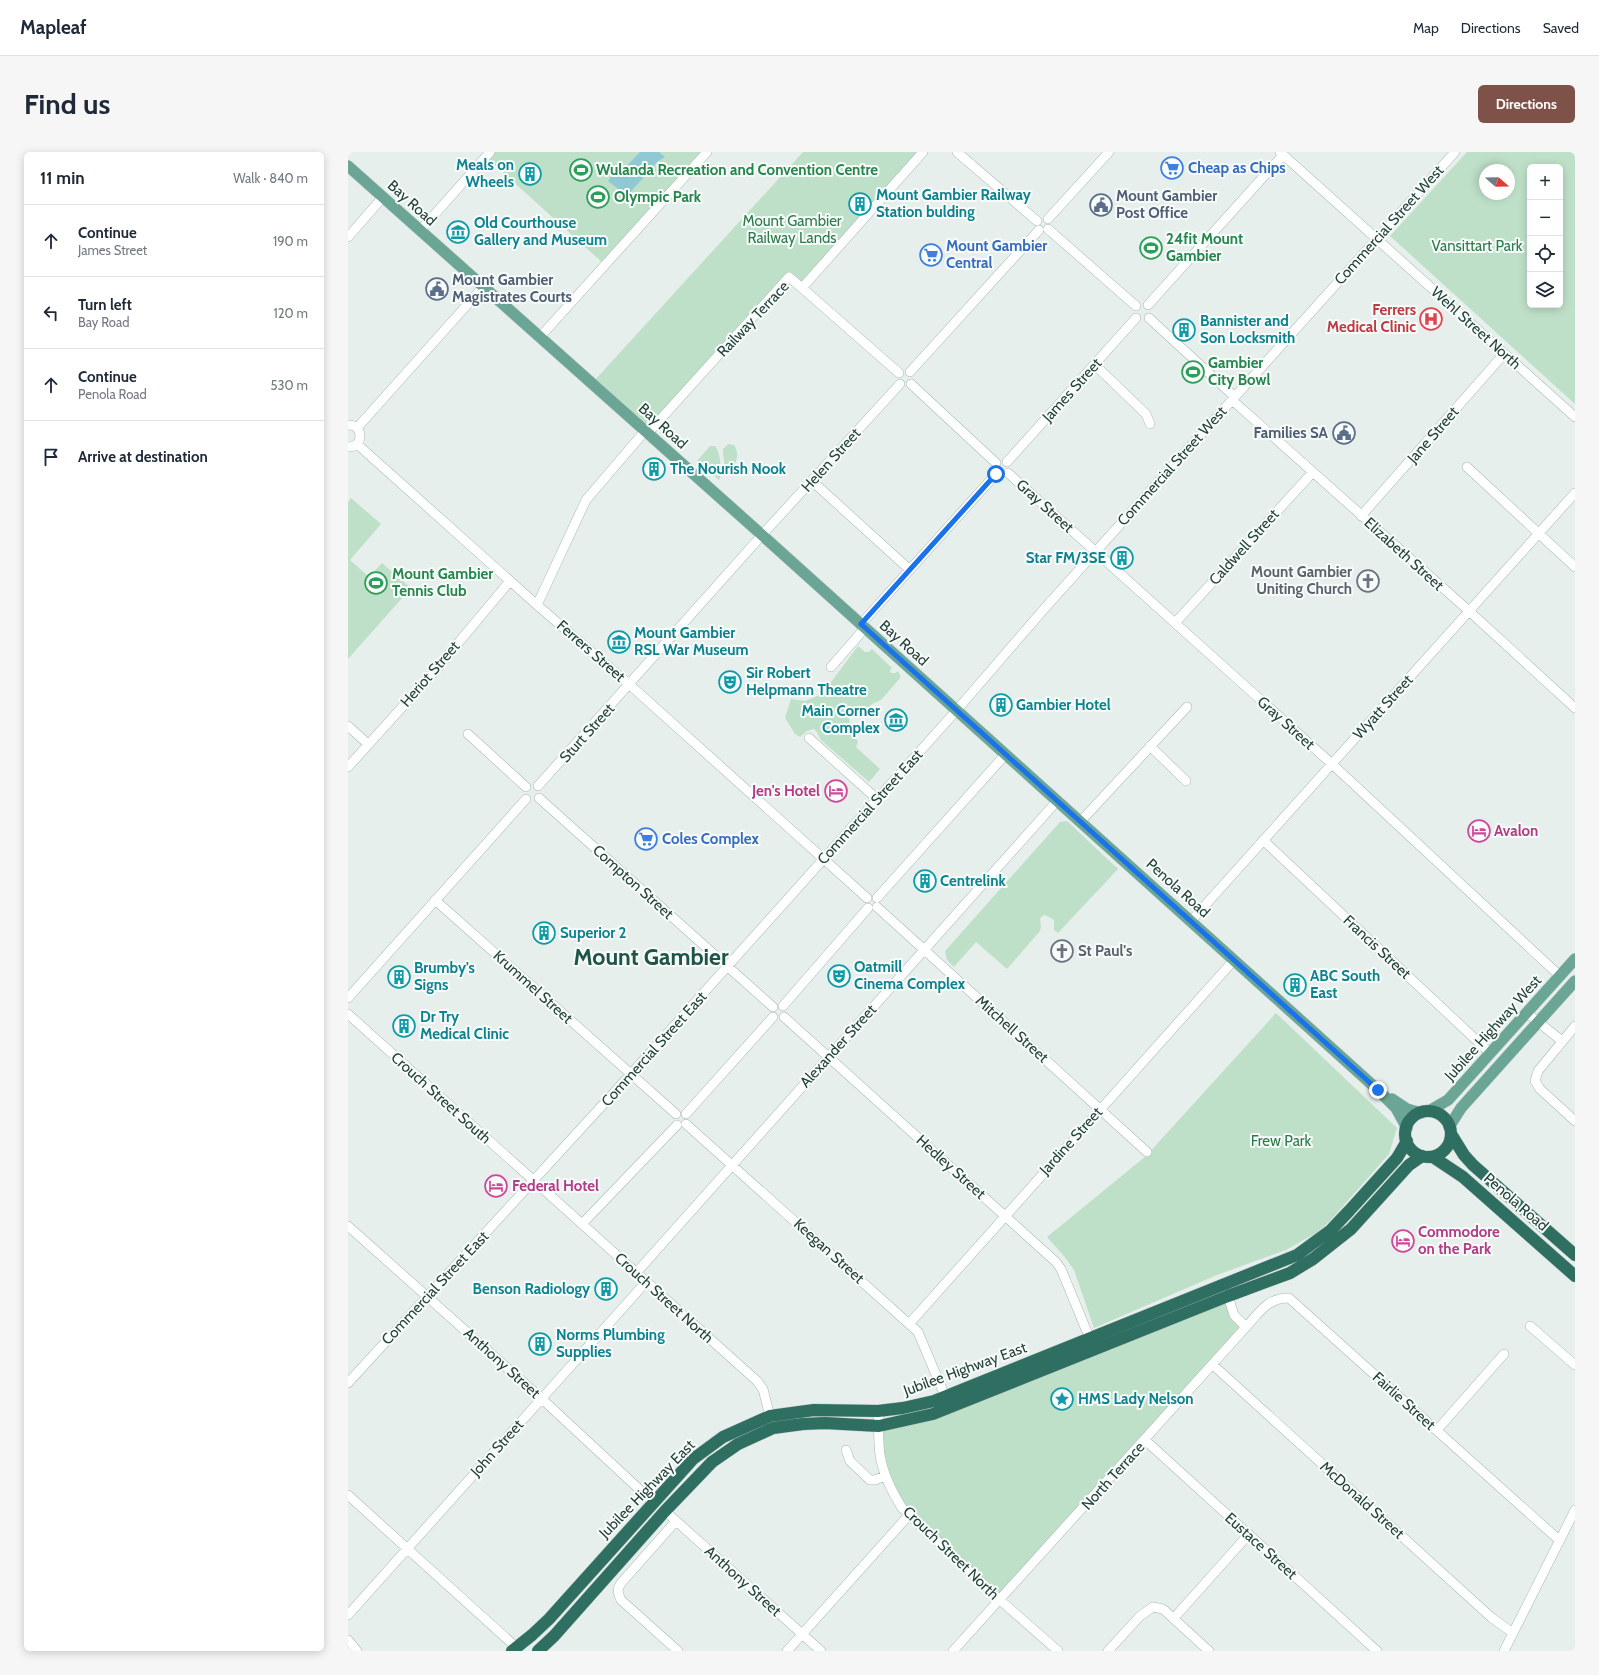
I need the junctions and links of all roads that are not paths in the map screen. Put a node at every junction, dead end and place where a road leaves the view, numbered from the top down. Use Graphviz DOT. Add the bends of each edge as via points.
graph roads {
  1 [pos="490,152"];
  2 [pos="707,152"];
  3 [pos="923,152"];
  4 [pos="1109,152"];
  5 [pos="1455,152"];
  6 [pos="963,154"];
  7 [pos="1282,154"];
  8 [pos="348,166"];
  9 [pos="383,197"];
  10 [pos="1041,227"];
  11 [pos="420,230"];
  12 [pos="348,237"];
  13 [pos="1377,239"];
  14 [pos="483,287"];
  15 [pos="802,288"];
  16 [pos="1148,305"];
  17 [pos="1136,306"];
  18 [pos="1136,318"];
  19 [pos="1149,318"];
  20 [pos="540,337"];
  21 [pos="1504,354"];
  22 [pos="1095,365"];
  23 [pos="910,372"];
  24 [pos="899,374"];
  25 [pos="900,384"];
  26 [pos="911,384"];
  27 [pos="1234,398"];
  28 [pos="1575,417"];
  29 [pos="1150,424"];
  30 [pos="352,426"];
  31 [pos="647,432"];
  32 [pos="358,444"];
  33 [pos="348,447"];
  34 [pos="1007,462"];
  35 [pos="996,463"];
  36 [pos="1467,467"];
  37 [pos="1313,472"];
  38 [pos="1008,473"];
  39 [pos="996,474"];
  40 [pos="812,481"];
  41 [pos="1575,494"];
  42 [pos="1361,516"];
  43 [pos="1539,534"];
  44 [pos="762,535"];
  45 [pos="1096,552"];
  46 [pos="1575,567"];
  47 [pos="910,570"];
  48 [pos="510,580"];
  49 [pos="537,605"];
  50 [pos="1469,611"];
  51 [pos="1175,623"];
  52 [pos="863,626"];
  53 [pos="831,668"];
  54 [pos="630,685"];
  55 [pos="1187,707"];
  56 [pos="1575,708"];
  57 [pos="956,711"];
  58 [pos="348,726"];
  59 [pos="468,734"];
  60 [pos="809,738"];
  61 [pos="368,744"];
  62 [pos="1150,746"];
  63 [pos="1005,754"];
  64 [pos="1332,764"];
  65 [pos="348,767"];
  66 [pos="1186,781"];
  67 [pos="538,786"];
  68 [pos="526,787"];
  69 [pos="539,798"];
  70 [pos="526,799"];
  71 [pos="877,799"];
  72 [pos="1057,802"];
  73 [pos="1080,822"];
  74 [pos="1263,840"];
  75 [pos="823,860"];
  76 [pos="435,900"];
  77 [pos="872,903"];
  78 [pos="1191,921"];
  79 [pos="925,950"];
  80 [pos="1575,959"];
  81 [pos="1234,960"];
  82 [pos="727,967"];
  83 [pos="1560,976"];
  84 [pos="1575,981"];
  85 [pos="348,998"];
  86 [pos="783,1006"];
  87 [pos="773,1007"];
  88 [pos="1527,1013"];
  89 [pos="348,1014"];
  90 [pos="773,1017"];
  91 [pos="784,1017"];
  92 [pos="1539,1022"];
  93 [pos="1575,1026"];
  94 [pos="1562,1041"];
  95 [pos="1490,1053"];
  96 [pos="828,1056"];
  97 [pos="631,1074"];
  98 [pos="1378,1090"];
  99 [pos="1100,1109"];
  100 [pos="1425,1112"];
  101 [pos="676,1114"];
  102 [pos="686,1114"];
  103 [pos="1575,1121"];
  104 [pos="686,1124"];
  105 [pos="677,1125"];
  106 [pos="1407,1128"];
  107 [pos="1450,1130"];
  108 [pos="1407,1141"];
  109 [pos="1147,1152"];
  110 [pos="1427,1156"];
  111 [pos="732,1164"];
  112 [pos="534,1181"];
  113 [pos="1005,1216"];
  114 [pos="582,1224"];
  115 [pos="348,1226"];
  116 [pos="1575,1255"];
  117 [pos="1285,1260"];
  118 [pos="636,1273"];
  119 [pos="1290,1273"];
  120 [pos="1575,1276"];
  121 [pos="646,1282"];
  122 [pos="428,1296"];
  123 [pos="1228,1296"];
  124 [pos="1166,1314"];
  125 [pos="909,1324"];
  126 [pos="1530,1326"];
  127 [pos="1246,1327"];
  128 [pos="1090,1338"];
  129 [pos="1504,1354"];
  130 [pos="1213,1365"];
  131 [pos="1575,1365"];
  132 [pos="348,1383"];
  133 [pos="945,1396"];
  134 [pos="542,1399"];
  135 [pos="878,1411"];
  136 [pos="770,1416"];
  137 [pos="879,1426"];
  138 [pos="773,1428"];
  139 [pos="1437,1430"];
  140 [pos="1146,1440"];
  141 [pos="846,1450"];
  142 [pos="885,1476"];
  143 [pos="348,1495"];
  144 [pos="653,1502"];
  145 [pos="1575,1510"];
  146 [pos="665,1511"];
  147 [pos="909,1514"];
  148 [pos="676,1521"];
  149 [pos="1249,1534"];
  150 [pos="1559,1540"];
  151 [pos="407,1549"];
  152 [pos="568,1598"];
  153 [pos="1000,1600"];
  154 [pos="579,1608"];
  155 [pos="348,1615"];
  156 [pos="1174,1618"];
  157 [pos="1513,1633"];
  158 [pos="802,1635"];
  159 [pos="348,1640"];
  160 [pos="515,1650"];
  161 [pos="357,1651"];
  162 [pos="538,1651"];
  163 [pos="678,1651"];
  164 [pos="787,1651"];
  165 [pos="821,1651"];
  166 [pos="953,1651"];
  167 [pos="1058,1651"];
  168 [pos="1108,1651"];
  169 [pos="1209,1651"];
  170 [pos="1377,1651"];
  171 [pos="1504,1651"];
  1 -- 11 [label="street"];
  2 -- 20 [label="street"];
  3 -- 15 [label="street, Railway Terrace"];
  4 -- 10 [label="street" via="1048,219 1042,218"];
  5 -- 13 [label="street, Commercial Street West"];
  6 -- 10 [label="street"];
  7 -- 13 [label="street, Wehl Street North"];
  7 -- 16 [label="street"];
  8 -- 9 [label="main road, Bay Road"];
  9 -- 11 [label="main road, Bay Road"];
  9 -- 12 [label="street"];
  10 -- 17 [label="street"];
  10 -- 23 [label="street"];
  11 -- 14 [label="main road, Bay Road"];
  13 -- 21 [label="street, Wehl Street North"];
  13 -- 27 [label="street, Commercial Street West"];
  14 -- 20 [label="main road, Bay Road"];
  14 -- 30 [label="street"];
  15 -- 24 [label="street"];
  15 -- 31 [label="street, Railway Terrace" via="789,277"];
  16 -- 17 [label="street"];
  16 -- 19 [label="street" via="1151,310"];
  17 -- 18 [label="street"];
  18 -- 19 [label="street" via="1141,321"];
  18 -- 22 [label="street, James Street"];
  19 -- 27 [label="street, Elizabeth Street"];
  20 -- 31 [label="main road, Bay Road"];
  21 -- 28 [label="street, Wehl Street North"];
  21 -- 42 [label="street, Jane Street"];
  22 -- 29 [label="street" via="1146,414"];
  22 -- 34 [label="street, James Street"];
  23 -- 24 [label="street" via="903,371"];
  23 -- 26 [label="street" via="913,377"];
  24 -- 25 [label="street"];
  25 -- 26 [label="street"];
  25 -- 40 [label="street, Helen Street"];
  26 -- 35 [label="street"];
  27 -- 37 [label="street, Elizabeth Street"];
  27 -- 45 [label="street, Commercial Street West"];
  30 -- 32 [label="street" via="360,435"];
  31 -- 44 [label="main road, Bay Road"];
  31 -- 49 [label="street" via="586,500"];
  32 -- 33 [label="street"];
  32 -- 48 [label="street, Ferrers Street"];
  34 -- 35 [label="street" via="1003,460"];
  34 -- 38 [label="street" via="1010,469"];
  35 -- 39 [label="street"];
  36 -- 43 [label="street"];
  37 -- 42 [label="street, Elizabeth Street"];
  37 -- 51 [label="street, Caldwell Street"];
  38 -- 39 [label="street" via="1004,476"];
  38 -- 45 [label="street, Gray Street"];
  39 -- 47 [label="street"];
  40 -- 44 [label="street, Helen Street"];
  40 -- 47 [label="street"];
  41 -- 43 [label="street, Wyatt Street"];
  42 -- 50 [label="street, Elizabeth Street"];
  43 -- 46 [label="street"];
  43 -- 50 [label="street, Wyatt Street"];
  44 -- 52 [label="main road, Bay Road"];
  44 -- 54 [label="street, Sturt Street"];
  45 -- 51 [label="street, Gray Street"];
  45 -- 57 [label="street, Commercial Street West"];
  47 -- 52 [label="street"];
  48 -- 49 [label="street, Ferrers Street"];
  48 -- 61 [label="street, Heriot Street"];
  49 -- 54 [label="street, Ferrers Street"];
  50 -- 56 [label="street, Elizabeth Street"];
  50 -- 64 [label="street, Wyatt Street"];
  51 -- 64 [label="street, Gray Street"];
  52 -- 53 [label="street"];
  52 -- 57 [label="main road, Bay Road"];
  54 -- 67 [label="street, Sturt Street"];
  54 -- 75 [label="street, Ferrers Street"];
  55 -- 62 [label="street"];
  57 -- 63 [label="main road, Penola Road"];
  57 -- 71 [label="street, Commercial Street East"];
  58 -- 61 [label="street"];
  59 -- 68 [label="street"];
  60 -- 71 [label="street"];
  61 -- 65 [label="street, Heriot Street"];
  62 -- 66 [label="street"];
  62 -- 73 [label="street"];
  63 -- 72 [label="main road, Penola Road"];
  63 -- 77 [label="street"];
  64 -- 74 [label="street, Wyatt Street"];
  64 -- 83 [label="street, Gray Street"];
  67 -- 68 [label="street" via="530,784"];
  67 -- 69 [label="street" via="541,791"];
  68 -- 70 [label="street" via="523,792"];
  69 -- 70 [label="street" via="534,801"];
  69 -- 82 [label="street, Compton Street"];
  70 -- 76 [label="street"];
  71 -- 75 [label="street, Commercial Street East"];
  72 -- 73 [label="main road, Penola Road"];
  72 -- 79 [label="street, Alexander Street"];
  73 -- 78 [label="main road, Penola Road"];
  74 -- 78 [label="street, Wyatt Street"];
  74 -- 95 [label="street, Francis Street"];
  75 -- 77 [label="street, Mitchell Street"];
  75 -- 82 [label="street, Commercial Street East"];
  76 -- 85 [label="street"];
  76 -- 97 [label="street, Krummel Street"];
  77 -- 79 [label="street, Mitchell Street"];
  77 -- 86 [label="street"];
  78 -- 81 [label="main road, Penola Road"];
  79 -- 96 [label="street, Alexander Street"];
  79 -- 99 [label="street, Mitchell Street"];
  80 -- 83 [label="main road, Jubilee Highway West"];
  81 -- 98 [label="main road, Penola Road"];
  81 -- 99 [label="street, Jardine Street"];
  82 -- 87 [label="street"];
  82 -- 97 [label="street, Commercial Street East"];
  83 -- 88 [label="main road, Jubilee Highway West"];
  84 -- 92 [label="main road, Jubilee Highway West"];
  86 -- 87 [label="street" via="779,1004"];
  86 -- 91 [label="street" via="786,1010"];
  87 -- 90 [label="street"];
  88 -- 92 [label="street"];
  88 -- 95 [label="main road, Jubilee Highway West"];
  89 -- 112 [label="street, Crouch Street South"];
  90 -- 91 [label="street"];
  90 -- 102 [label="street"];
  91 -- 96 [label="street, Hedley Street"];
  92 -- 94 [label="street"];
  92 -- 107 [label="main road, Jubilee Highway West" via="1461,1108"];
  93 -- 94 [label="street"];
  94 -- 103 [label="street" via="1538,1071 1535,1081 1540,1089"];
  95 -- 100 [label="main road, Jubilee Highway West" via="1448,1100"];
  96 -- 111 [label="street, Alexander Street"];
  96 -- 113 [label="street, Hedley Street"];
  97 -- 101 [label="street"];
  97 -- 112 [label="street, Commercial Street East"];
  98 -- 100 [label="main road, Penola Road" via="1407,1109"];
  98 -- 106 [label="main road, Penola Road" via="1396,1108"];
  99 -- 109 [label="street, Mitchell Street"];
  99 -- 113 [label="street, Jardine Street"];
  100 -- 106 [label="highway" via="1410,1120"];
  100 -- 107 [label="highway" via="1442,1116"];
  101 -- 102 [label="street"];
  101 -- 105 [label="street" via="674,1121"];
  102 -- 104 [label="street"];
  104 -- 105 [label="street"];
  104 -- 111 [label="street, Keegan Street"];
  105 -- 114 [label="street"];
  106 -- 108 [label="highway"];
  107 -- 110 [label="highway" via="1448,1146 1444,1151"];
  107 -- 116 [label="highway, Penola Road" via="1464,1155"];
  108 -- 110 [label="highway" via="1414,1152"];
  108 -- 117 [label="highway, Jubilee Highway East" via="1397,1158 1330,1230 1297,1255"];
  110 -- 119 [label="highway, Jubilee Highway East" via="1409,1165 1350,1229 1313,1259"];
  110 -- 120 [label="highway, Penola Road" via="1463,1177"];
  111 -- 118 [label="street, Alexander Street"];
  111 -- 125 [label="street, Keegan Street"];
  112 -- 114 [label="street, Crouch Street North"];
  112 -- 122 [label="street, Commercial Street East"];
  113 -- 125 [label="street, Jardine Street"];
  113 -- 128 [label="street, Hedley Street" via="1061,1269"];
  114 -- 118 [label="street, Crouch Street North"];
  115 -- 122 [label="street, Anthony Street"];
  117 -- 119 [label="highway"];
  117 -- 124 [label="highway, Jubilee Highway East"];
  118 -- 121 [label="street, Crouch Street North"];
  119 -- 123 [label="highway, Jubilee Highway East"];
  121 -- 134 [label="street, John Street"];
  121 -- 136 [label="street, Crouch Street North" via="757,1381 763,1389"];
  122 -- 132 [label="street, Commercial Street East"];
  122 -- 134 [label="street, Anthony Street"];
  123 -- 124 [label="highway, Jubilee Highway East"];
  123 -- 127 [label="street" via="1234,1314"];
  124 -- 128 [label="highway, Jubilee Highway East"];
  124 -- 137 [label="highway, Jubilee Highway East" via="933,1414"];
  125 -- 133 [label="street, Keegan Street" via="918,1332"];
  126 -- 131 [label="street"];
  127 -- 130 [label="street, North Terrace"];
  127 -- 139 [label="street, Fairlie Street" via="1269,1302 1289,1298"];
  128 -- 133 [label="highway, Jubilee Highway East"];
  129 -- 139 [label="street"];
  130 -- 140 [label="street, North Terrace"];
  130 -- 157 [label="street, McDonald Street" via="1492,1618"];
  133 -- 135 [label="highway, Jubilee Highway East" via="903,1408"];
  134 -- 144 [label="street, Anthony Street"];
  134 -- 151 [label="street, John Street"];
  135 -- 136 [label="highway, Jubilee Highway East" via="814,1410"];
  135 -- 137 [label="street, Crouch Street North"];
  136 -- 138 [label="street, Crouch Street North"];
  136 -- 144 [label="highway, Jubilee Highway East" via="723,1437 704,1450"];
  137 -- 138 [label="highway, Jubilee Highway East" via="825,1423"];
  137 -- 142 [label="street, Crouch Street North" via="880,1455"];
  138 -- 146 [label="highway, Jubilee Highway East" via="738,1444 712,1462"];
  139 -- 150 [label="street, Fairlie Street"];
  140 -- 149 [label="street, Eustace Street"];
  140 -- 153 [label="street, North Terrace"];
  141 -- 142 [label="street" via="850,1461 870,1480"];
  142 -- 147 [label="street, Crouch Street North" via="902,1508"];
  143 -- 151 [label="street"];
  144 -- 152 [label="highway, Jubilee Highway East"];
  145 -- 150 [label="street"];
  146 -- 148 [label="street, Anthony Street"];
  146 -- 154 [label="highway, Jubilee Highway East"];
  147 -- 153 [label="street, Crouch Street North"];
  147 -- 158 [label="street"];
  148 -- 158 [label="street, Anthony Street"];
  148 -- 163 [label="street" via="618,1588 618,1594 621,1600"];
  149 -- 156 [label="street"];
  149 -- 170 [label="street, Eustace Street"];
  150 -- 157 [label="street"];
  151 -- 155 [label="street, John Street"];
  151 -- 160 [label="street"];
  152 -- 154 [label="highway"];
  152 -- 160 [label="highway, Jubilee Highway East"];
  153 -- 166 [label="street, North Terrace"];
  153 -- 167 [label="street, Crouch Street North"];
  154 -- 162 [label="highway, Jubilee Highway East"];
  156 -- 168 [label="street" via="1163,1609 1150,1608"];
  156 -- 169 [label="street"];
  157 -- 171 [label="street"];
  158 -- 164 [label="street"];
  158 -- 165 [label="street, Anthony Street"];
  159 -- 161 [label="street"];
}
